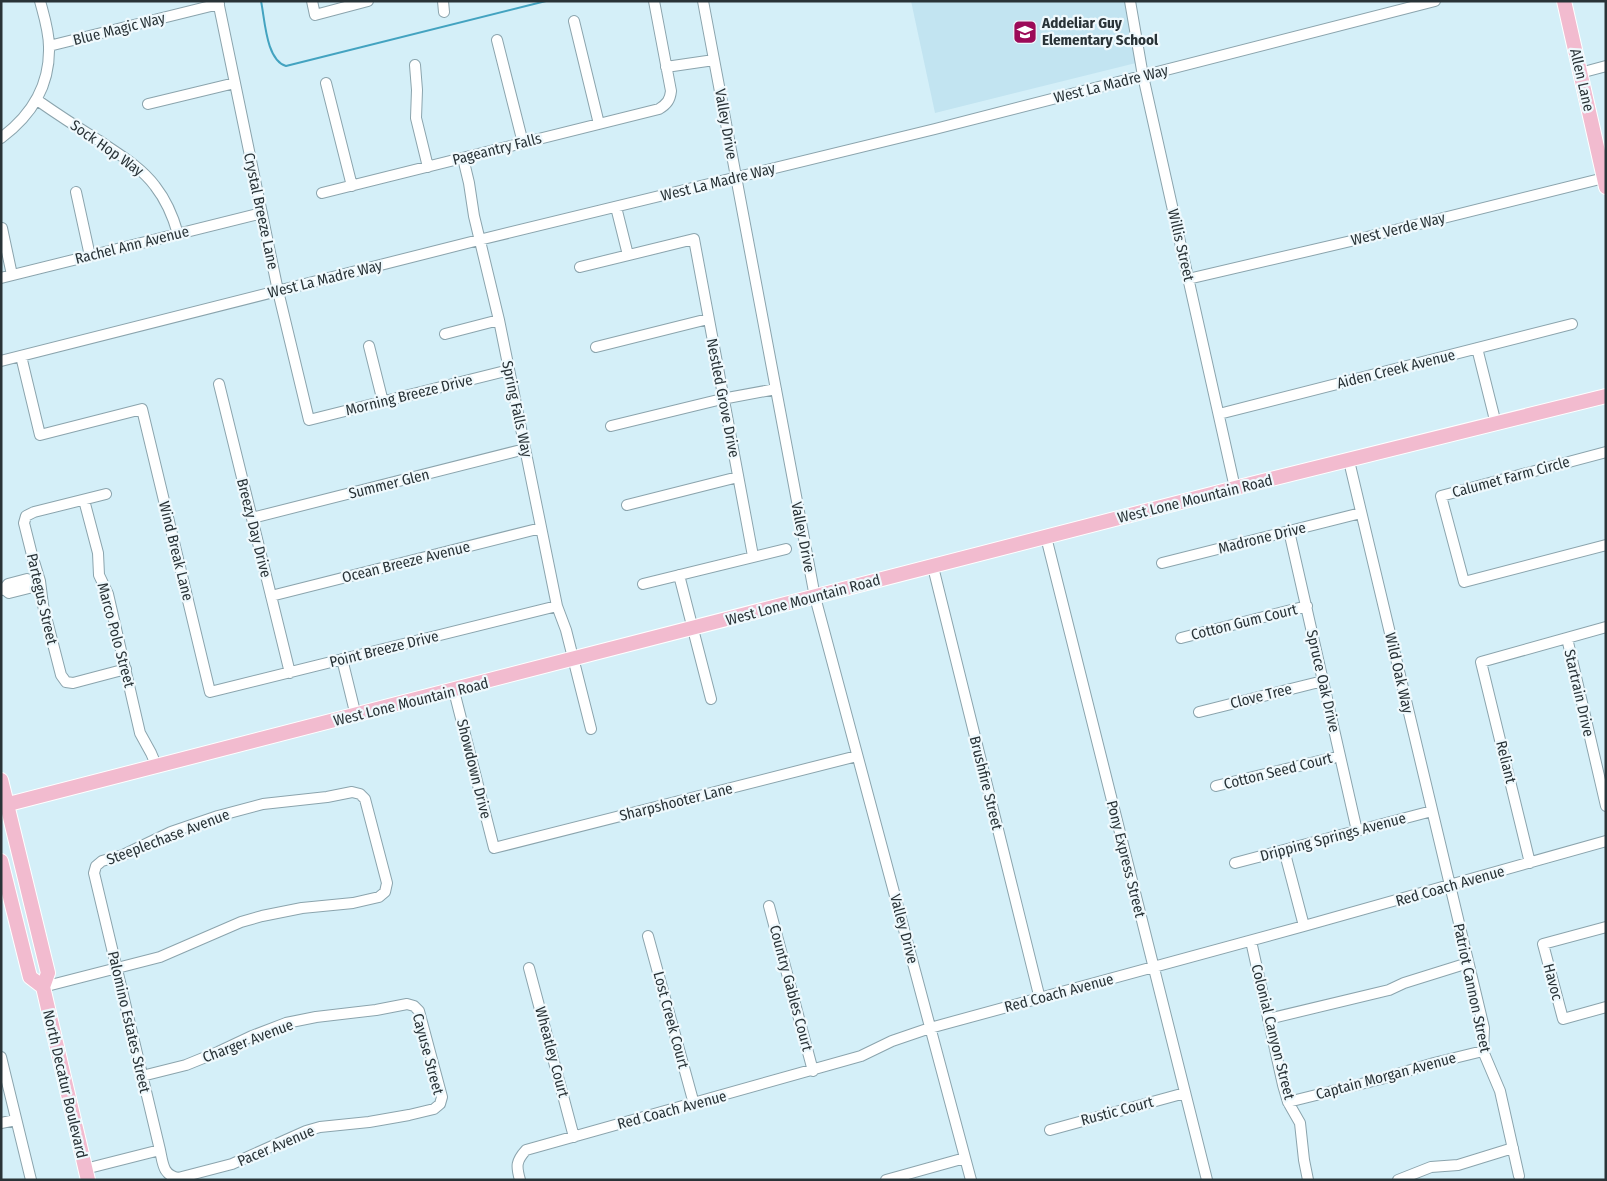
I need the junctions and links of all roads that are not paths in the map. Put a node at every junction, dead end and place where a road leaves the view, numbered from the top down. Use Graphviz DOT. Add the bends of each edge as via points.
graph roads {
  1 [pos="40,1"];
  2 [pos="312,1"];
  3 [pos="368,1"];
  4 [pos="443,1"];
  5 [pos="654,1"];
  6 [pos="703,1"];
  7 [pos="1130,1"];
  8 [pos="1435,1"];
  9 [pos="1564,1"];
  10 [pos="218,3"];
  11 [pos="444,12"];
  12 [pos="574,21"];
  13 [pos="497,40"];
  14 [pos="49,46"];
  15 [pos="714,60"];
  16 [pos="415,65"];
  17 [pos="1606,66"];
  18 [pos="666,67"];
  19 [pos="1580,73"];
  20 [pos="1143,76"];
  21 [pos="235,83"];
  22 [pos="326,83"];
  23 [pos="36,100"];
  24 [pos="148,104"];
  25 [pos="599,124"];
  26 [pos="1,138"];
  27 [pos="523,143"];
  28 [pos="463,158"];
  29 [pos="428,166"];
  30 [pos="735,177"];
  31 [pos="1605,181"];
  32 [pos="352,186"];
  33 [pos="76,192"];
  34 [pos="322,193"];
  35 [pos="616,207"];
  36 [pos="262,213"];
  37 [pos="2,228"];
  38 [pos="178,234"];
  39 [pos="479,240"];
  40 [pos="628,255"];
  41 [pos="90,256"];
  42 [pos="580,267"];
  43 [pos="12,275"];
  44 [pos="1,278"];
  45 [pos="1188,279"];
  46 [pos="278,291"];
  47 [pos="708,319"];
  48 [pos="499,320"];
  49 [pos="1572,324"];
  50 [pos="445,334"];
  51 [pos="369,346"];
  52 [pos="596,347"];
  53 [pos="1477,348"];
  54 [pos="21,356"];
  55 [pos="1,361"];
  56 [pos="509,370"];
  57 [pos="219,384"];
  58 [pos="776,389"];
  59 [pos="1606,396"];
  60 [pos="722,399"];
  61 [pos="383,402"];
  62 [pos="1219,414"];
  63 [pos="309,420"];
  64 [pos="1496,424"];
  65 [pos="611,426"];
  66 [pos="525,449"];
  67 [pos="1606,452"];
  68 [pos="1349,461"];
  69 [pos="738,477"];
  70 [pos="1236,488"];
  71 [pos="106,494"];
  72 [pos="84,500"];
  73 [pos="627,505"];
  74 [pos="1361,513"];
  75 [pos="252,518"];
  76 [pos="541,528"];
  77 [pos="1289,531"];
  78 [pos="1046,537"];
  79 [pos="1606,544"];
  80 [pos="786,549"];
  81 [pos="752,556"];
  82 [pos="1162,564"];
  83 [pos="933,567"];
  84 [pos="679,575"];
  85 [pos="37,582"];
  86 [pos="643,584"];
  87 [pos="2,590"];
  88 [pos="271,596"];
  89 [pos="814,597"];
  90 [pos="557,606"];
  91 [pos="1306,606"];
  92 [pos="1606,627"];
  93 [pos="692,629"];
  94 [pos="1181,638"];
  95 [pos="1567,638"];
  96 [pos="342,659"];
  97 [pos="573,660"];
  98 [pos="126,669"];
  99 [pos="290,673"];
  100 [pos="1323,681"];
  101 [pos="454,691"];
  102 [pos="210,692"];
  103 [pos="710,699"];
  104 [pos="1199,712"];
  105 [pos="356,716"];
  106 [pos="591,729"];
  107 [pos="857,756"];
  108 [pos="1340,756"];
  109 [pos="157,767"];
  110 [pos="1,780"];
  111 [pos="1216,786"];
  112 [pos="4,806"];
  113 [pos="1606,806"];
  114 [pos="1432,811"];
  115 [pos="1357,831"];
  116 [pos="1606,842"];
  117 [pos="494,848"];
  118 [pos="1284,850"];
  119 [pos="1,861"];
  120 [pos="1530,862"];
  121 [pos="1235,863"];
  122 [pos="96,866"];
  123 [pos="1450,886"];
  124 [pos="769,906"];
  125 [pos="1304,926"];
  126 [pos="1606,926"];
  127 [pos="648,936"];
  128 [pos="1251,941"];
  129 [pos="1468,963"];
  130 [pos="529,968"];
  131 [pos="1153,968"];
  132 [pos="116,970"];
  133 [pos="43,987"];
  134 [pos="1040,999"];
  135 [pos="414,1006"];
  136 [pos="1606,1007"];
  137 [pos="1268,1019"];
  138 [pos="930,1028"];
  139 [pos="1483,1051"];
  140 [pos="1,1058"];
  141 [pos="813,1071"];
  142 [pos="142,1076"];
  143 [pos="1185,1093"];
  144 [pos="1288,1102"];
  145 [pos="440,1104"];
  146 [pos="694,1104"];
  147 [pos="16,1120"];
  148 [pos="1,1122"];
  149 [pos="1050,1130"];
  150 [pos="574,1137"];
  151 [pos="1513,1148"];
  152 [pos="160,1150"];
  153 [pos="965,1158"];
  154 [pos="86,1174"];
  155 [pos="1519,1176"];
  156 [pos="170,1177"];
  157 [pos="31,1180"];
  158 [pos="520,1180"];
  159 [pos="886,1180"];
  160 [pos="971,1180"];
  161 [pos="1206,1180"];
  162 [pos="1308,1180"];
  163 [pos="1398,1180"];
  1 -- 14 [label="street"];
  2 -- 3 [label="street" via="314,15"];
  4 -- 11 [label="street"];
  5 -- 18 [label="street"];
  6 -- 15 [label="street, Valley Drive"];
  7 -- 20 [label="street, Willis Street"];
  8 -- 20 [label="street, West La Madre Way"];
  9 -- 19 [label="main road, Allen Lane"];
  10 -- 14 [label="street, Blue Magic Way"];
  10 -- 21 [label="street, Crystal Breeze Lane"];
  12 -- 25 [label="street"];
  13 -- 27 [label="street"];
  14 -- 23 [label="street" via="47,74"];
  15 -- 18 [label="street"];
  15 -- 30 [label="street, Valley Drive"];
  16 -- 29 [label="street" via="416,118"];
  17 -- 19 [label="street"];
  18 -- 25 [label="street, Pageantry Falls" via="670,91 665,106"];
  19 -- 31 [label="main road, Allen Lane"];
  20 -- 30 [label="street, West La Madre Way"];
  20 -- 45 [label="street, Willis Street"];
  21 -- 24 [label="street"];
  21 -- 36 [label="street, Crystal Breeze Lane"];
  22 -- 32 [label="street"];
  23 -- 26 [label="street" via="27,115"];
  23 -- 38 [label="street, Sock Hop Way" via="142,171 164,199"];
  25 -- 27 [label="street, Pageantry Falls"];
  27 -- 28 [label="street, Pageantry Falls"];
  28 -- 29 [label="street, Pageantry Falls"];
  28 -- 39 [label="street, Spring Falls Way"];
  29 -- 32 [label="street, Pageantry Falls"];
  30 -- 35 [label="street, West La Madre Way"];
  30 -- 58 [label="street, Valley Drive"];
  31 -- 45 [label="street, West Verde Way"];
  32 -- 34 [label="street, Pageantry Falls"];
  33 -- 41 [label="street"];
  35 -- 39 [label="street, West La Madre Way"];
  35 -- 40 [label="street"];
  36 -- 38 [label="street, Rachel Ann Avenue"];
  36 -- 46 [label="street, Crystal Breeze Lane"];
  37 -- 43 [label="street"];
  38 -- 41 [label="street, Rachel Ann Avenue"];
  39 -- 46 [label="street, West La Madre Way"];
  39 -- 48 [label="street, Spring Falls Way"];
  40 -- 42 [label="street"];
  40 -- 47 [label="street, Nestled Grove Drive" via="694,239"];
  41 -- 43 [label="street, Rachel Ann Avenue"];
  43 -- 44 [label="street, Rachel Ann Avenue"];
  45 -- 62 [label="street, Willis Street"];
  46 -- 54 [label="street, West La Madre Way"];
  46 -- 63 [label="street, Crystal Breeze Lane"];
  47 -- 52 [label="street"];
  47 -- 60 [label="street, Nestled Grove Drive"];
  48 -- 50 [label="street"];
  48 -- 56 [label="street, Spring Falls Way"];
  49 -- 53 [label="street, Aiden Creek Avenue"];
  51 -- 61 [label="street"];
  53 -- 62 [label="street, Aiden Creek Avenue"];
  53 -- 64 [label="street"];
  54 -- 55 [label="street, West La Madre Way"];
  54 -- 102 [label="street, Wind Break Lane" via="40,435 142,410"];
  56 -- 61 [label="street, Morning Breeze Drive"];
  56 -- 66 [label="street, Spring Falls Way"];
  57 -- 75 [label="street, Breezy Day Drive"];
  58 -- 60 [label="street"];
  58 -- 89 [label="street, Valley Drive"];
  59 -- 64 [label="main road, West Lone Mountain Road"];
  60 -- 65 [label="street"];
  60 -- 69 [label="street, Nestled Grove Drive"];
  61 -- 63 [label="street, Morning Breeze Drive"];
  62 -- 70 [label="street, Willis Street"];
  64 -- 68 [label="main road, West Lone Mountain Road"];
  66 -- 75 [label="street, Summer Glen"];
  66 -- 76 [label="street, Spring Falls Way"];
  67 -- 79 [label="street, Calumet Farm Circle" via="1441,496 1464,582"];
  68 -- 70 [label="main road, West Lone Mountain Road"];
  68 -- 74 [label="street, Wild Oak Way"];
  69 -- 73 [label="street"];
  69 -- 81 [label="street, Nestled Grove Drive"];
  70 -- 78 [label="main road, West Lone Mountain Road"];
  71 -- 72 [label="street"];
  72 -- 85 [label="street, Partegus Street" via="26,516 24,523"];
  72 -- 98 [label="street, Marco Polo Street" via="98,554 99,574 108,594"];
  74 -- 77 [label="street, Madrone Drive"];
  74 -- 114 [label="street, Wild Oak Way"];
  75 -- 88 [label="street, Breezy Day Drive"];
  76 -- 88 [label="street, Ocean Breeze Avenue"];
  76 -- 90 [label="street, Spring Falls Way"];
  77 -- 82 [label="street, Madrone Drive"];
  77 -- 91 [label="street, Spruce Oak Drive"];
  78 -- 83 [label="main road, West Lone Mountain Road"];
  78 -- 131 [label="street, Pony Express Street"];
  80 -- 81 [label="street"];
  81 -- 84 [label="street"];
  83 -- 89 [label="main road, West Lone Mountain Road"];
  83 -- 134 [label="street, Brushfire Street"];
  84 -- 86 [label="street"];
  84 -- 93 [label="street"];
  85 -- 87 [label="street" via="27,579 8,584"];
  85 -- 98 [label="street, Partegus Street" via="61,675 66,682"];
  88 -- 99 [label="street, Breezy Day Drive"];
  89 -- 93 [label="main road, West Lone Mountain Road"];
  89 -- 107 [label="street, Valley Drive"];
  90 -- 96 [label="street, Point Breeze Drive"];
  90 -- 97 [label="street, Spring Falls Way"];
  91 -- 94 [label="street, Cotton Gum Court"];
  91 -- 100 [label="street, Spruce Oak Drive"];
  92 -- 95 [label="street"];
  93 -- 97 [label="main road, West Lone Mountain Road"];
  93 -- 103 [label="street"];
  95 -- 113 [label="street, Startrain Drive"];
  95 -- 120 [label="street, Reliant" via="1481,662"];
  96 -- 99 [label="street, Point Breeze Drive"];
  96 -- 105 [label="street"];
  97 -- 101 [label="main road, West Lone Mountain Road"];
  97 -- 106 [label="street, Spring Falls Way"];
  98 -- 109 [label="street, Marco Polo Street" via="140,733"];
  99 -- 102 [label="street, Point Breeze Drive"];
  100 -- 104 [label="street, Clove Tree"];
  100 -- 108 [label="street, Spruce Oak Drive"];
  101 -- 105 [label="main road, West Lone Mountain Road"];
  101 -- 117 [label="street, Showdown Drive"];
  105 -- 109 [label="main road, West Lone Mountain Road"];
  107 -- 117 [label="street, Sharpshooter Lane"];
  107 -- 138 [label="street, Valley Drive"];
  108 -- 111 [label="street, Cotton Seed Court"];
  108 -- 115 [label="street, Spruce Oak Drive"];
  109 -- 112 [label="main road, West Lone Mountain Road"];
  110 -- 112 [label="main road, North Decatur Boulevard"];
  112 -- 133 [label="main road, North Decatur Boulevard" via="48,972"];
  114 -- 115 [label="street, Dripping Springs Avenue"];
  114 -- 123 [label="street, Wild Oak Way"];
  115 -- 118 [label="street, Dripping Springs Avenue"];
  116 -- 120 [label="street, Red Coach Avenue"];
  118 -- 121 [label="street, Dripping Springs Avenue"];
  118 -- 125 [label="street"];
  119 -- 133 [label="main road, North Decatur Boulevard" via="30,978"];
  120 -- 123 [label="street, Red Coach Avenue"];
  122 -- 132 [label="street, Palomino Estates Street" via="94,873"];
  122 -- 132 [label="street, Steeplechase Avenue" via="171,832 218,816 263,804 352,792 365,799 387,883 379,897 248,920 160,958"];
  123 -- 125 [label="street, Red Coach Avenue"];
  123 -- 129 [label="street, Patriot Cannon Street"];
  124 -- 141 [label="street, Country Gables Court"];
  125 -- 128 [label="street, Red Coach Avenue"];
  126 -- 136 [label="street, Havoc" via="1543,944 1563,1019"];
  127 -- 146 [label="street, Lost Creek Court"];
  128 -- 131 [label="street, Red Coach Avenue"];
  128 -- 137 [label="street, Colonial Canyon Street"];
  129 -- 137 [label="street" via="1404,982 1389,990"];
  129 -- 139 [label="street, Patriot Cannon Street" via="1484,1028"];
  130 -- 150 [label="street, Wheatley Court"];
  131 -- 134 [label="street, Red Coach Avenue"];
  131 -- 143 [label="street, Pony Express Street"];
  132 -- 133 [label="street"];
  132 -- 142 [label="street, Palomino Estates Street"];
  133 -- 154 [label="main road, North Decatur Boulevard"];
  134 -- 138 [label="street, Red Coach Avenue"];
  135 -- 142 [label="street, Charger Avenue" via="407,1004 286,1023 186,1064"];
  135 -- 145 [label="street, Cayuse Street" via="420,1011 442,1096"];
  137 -- 144 [label="street, Colonial Canyon Street"];
  138 -- 141 [label="street, Red Coach Avenue"];
  138 -- 153 [label="street, Valley Drive"];
  139 -- 144 [label="street, Captain Morgan Avenue"];
  139 -- 151 [label="street, Patriot Cannon Street" via="1500,1091"];
  140 -- 147 [label="street"];
  141 -- 146 [label="street, Red Coach Avenue"];
  142 -- 152 [label="street, Palomino Estates Street"];
  143 -- 149 [label="street, Rustic Court"];
  143 -- 161 [label="street, Pony Express Street"];
  144 -- 162 [label="street, Colonial Canyon Street" via="1300,1123"];
  145 -- 156 [label="street, Pacer Avenue" via="434,1109 409,1115 320,1126 232,1164 178,1178"];
  146 -- 150 [label="street, Red Coach Avenue"];
  147 -- 148 [label="street"];
  147 -- 157 [label="street"];
  150 -- 158 [label="street, Red Coach Avenue" via="526,1150 518,1158"];
  151 -- 155 [label="street, Patriot Cannon Street"];
  151 -- 163 [label="street" via="1458,1165 1431,1167"];
  152 -- 154 [label="street"];
  152 -- 156 [label="street, Palomino Estates Street" via="165,1172"];
  153 -- 159 [label="street"];
  153 -- 160 [label="street, Valley Drive"];
}
